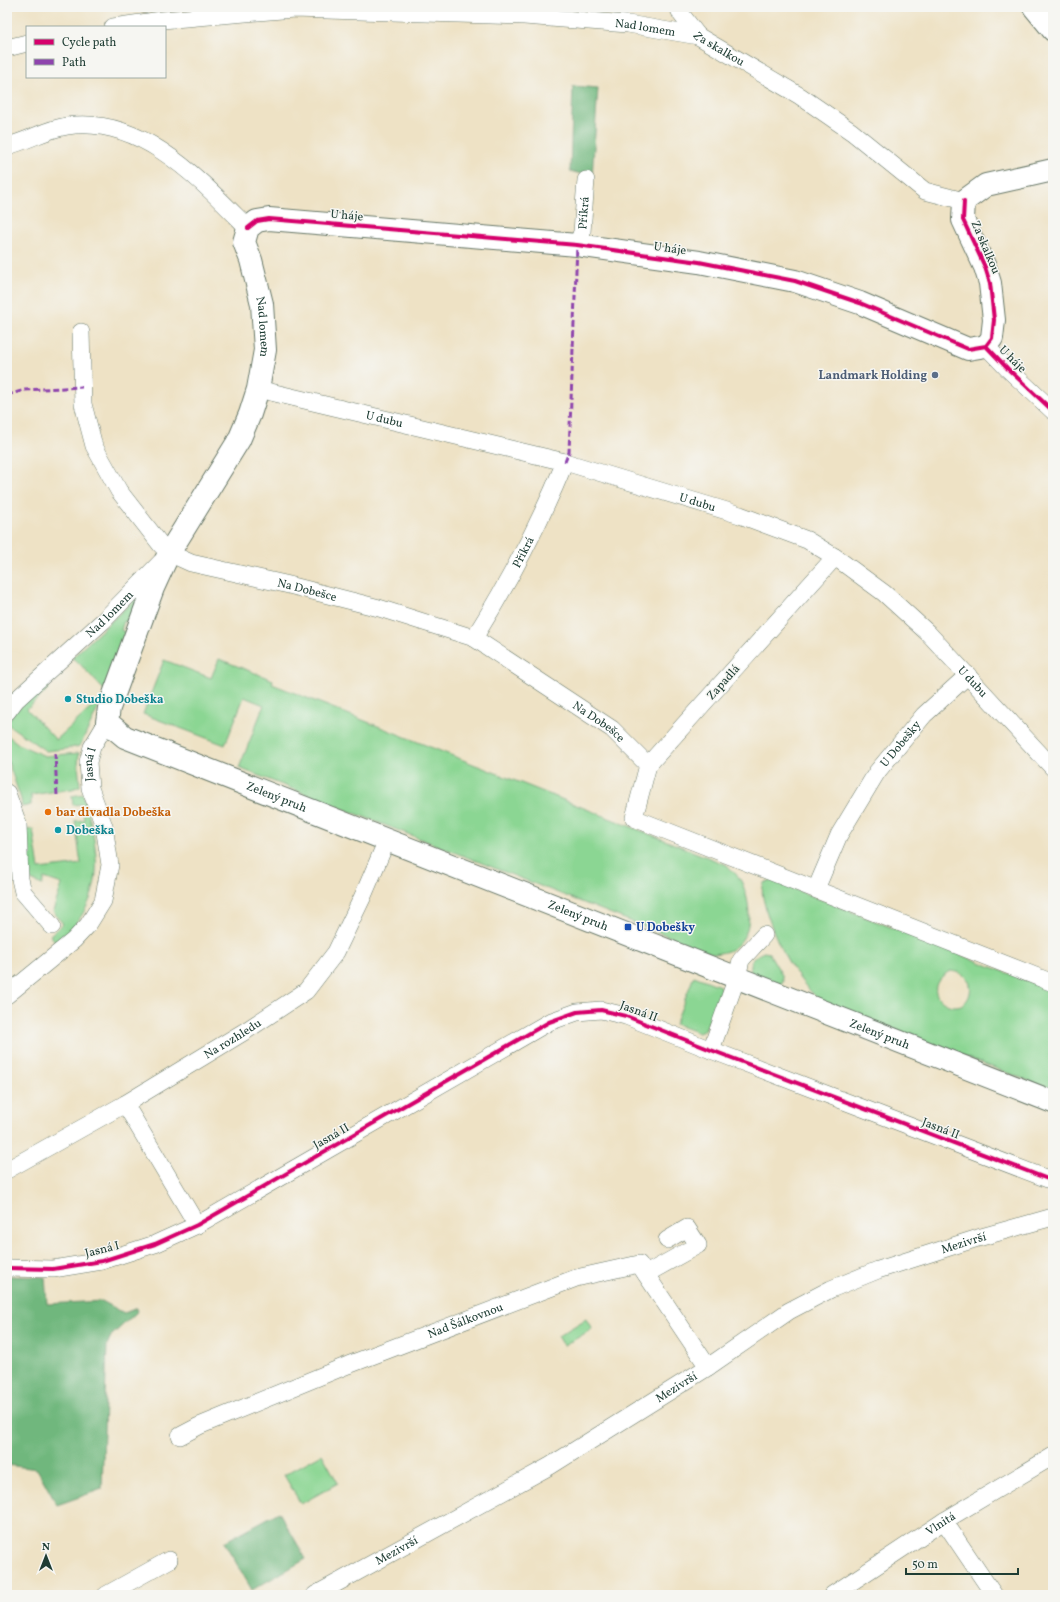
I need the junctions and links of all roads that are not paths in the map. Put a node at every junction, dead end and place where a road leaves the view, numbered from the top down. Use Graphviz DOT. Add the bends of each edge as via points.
graph roads {
  1 [pos="678,7"];
  2 [pos="1034,7"];
  3 [pos="522,12"];
  4 [pos="120,26"];
  5 [pos="1053,30"];
  6 [pos="698,36"];
  7 [pos="26,43"];
  8 [pos="7,48"];
  9 [pos="7,146"];
  10 [pos="1053,170"];
  11 [pos="586,180"];
  12 [pos="964,201"];
  13 [pos="248,228"];
  14 [pos="578,245"];
  15 [pos="80,332"];
  16 [pos="986,346"];
  17 [pos="258,389"];
  18 [pos="1053,411"];
  19 [pos="565,462"];
  20 [pos="170,553"];
  21 [pos="835,557"];
  22 [pos="474,638"];
  23 [pos="968,675"];
  24 [pos="7,712"];
  25 [pos="107,722"];
  26 [pos="648,765"];
  27 [pos="1053,768"];
  28 [pos="7,793"];
  29 [pos="387,840"];
  30 [pos="816,890"];
  31 [pos="52,926"];
  32 [pos="764,935"];
  33 [pos="737,977"];
  34 [pos="1053,983"];
  35 [pos="7,995"];
  36 [pos="711,1050"];
  37 [pos="1053,1102"];
  38 [pos="125,1104"];
  39 [pos="7,1170"];
  40 [pos="1053,1182"];
  41 [pos="1053,1217"];
  42 [pos="197,1224"];
  43 [pos="667,1240"];
  44 [pos="7,1268"];
  45 [pos="646,1274"];
  46 [pos="708,1367"];
  47 [pos="180,1436"];
  48 [pos="1051,1461"];
  49 [pos="944,1521"];
  50 [pos="169,1560"];
  51 [pos="840,1593"];
  52 [pos="106,1595"];
  53 [pos="315,1595"];
  54 [pos="994,1595"];
  1 -- 6 [label="street, Za skalkou"];
  2 -- 5 [label="street"];
  3 -- 4 [label="street, Nad lomem" via="294,9"];
  3 -- 6 [label="street, Nad lomem" via="628,24"];
  6 -- 12 [label="street, Za skalkou" via="800,96 852,132 925,191"];
  7 -- 8 [label="street"];
  9 -- 13 [label="street" via="67,126 96,125 129,133 162,151 191,172"];
  10 -- 12 [label="street" via="986,185"];
  11 -- 14 [label="street, Příkrá" via="582,232"];
  12 -- 16 [label="street, Za skalkou" via="963,220 990,283 994,320 992,338"];
  13 -- 14 [label="street, U háje" via="257,221 269,219"];
  13 -- 17 [label="street, Nad lomem" via="244,242 262,304 265,350"];
  14 -- 16 [label="street, U háje" via="699,262 795,281 860,303 968,349"];
  15 -- 20 [label="street, Na Dobešce" via="83,404 94,446 119,491"];
  16 -- 18 [label="street, U háje"];
  17 -- 19 [label="street, U dubu"];
  17 -- 20 [label="street, Nad lomem" via="239,440"];
  19 -- 21 [label="street, U dubu" via="740,515 807,540"];
  19 -- 22 [label="street, Příkrá" via="547,505 503,590"];
  20 -- 22 [label="street, Na Dobešce" via="191,563 380,608"];
  20 -- 24 [label="street, Nad lomem" via="103,621 16,700"];
  20 -- 25 [label="street, Jasná I" via="141,619 109,708"];
  21 -- 23 [label="street, U dubu" via="884,593 928,633"];
  21 -- 26 [label="street, Zapadlá"];
  22 -- 26 [label="street, Na Dobešce" via="612,729"];
  23 -- 27 [label="street, U dubu"];
  23 -- 30 [label="street, U Dobešky" via="924,715 877,772 839,835"];
  25 -- 29 [label="street, Zelený pruh" via="122,736"];
  25 -- 35 [label="street, Jasná I" via="92,747 88,762 90,788 104,826 110,865 103,901 88,925 74,940"];
  26 -- 30 [label="street, Zapadlá" via="634,818"];
  28 -- 31 [label="street" via="18,824 20,879 23,892"];
  29 -- 33 [label="street, Zelený pruh"];
  29 -- 38 [label="street, Na rozhledu" via="364,896 336,952 306,991"];
  30 -- 34 [label="street"];
  32 -- 33 [label="street" via="741,960"];
  33 -- 36 [label="street"];
  33 -- 37 [label="street, Zelený pruh"];
  36 -- 40 [label="street, Jasná II"];
  36 -- 42 [label="street, Jasná II" via="626,1016 601,1010 577,1012 549,1022"];
  38 -- 39 [label="street, Na rozhledu"];
  38 -- 42 [label="street"];
  41 -- 46 [label="street, Mezivrší" via="878,1270 830,1289 789,1312"];
  42 -- 44 [label="street, Jasná I" via="155,1244 102,1261 53,1270"];
  43 -- 45 [label="street" via="687,1228 698,1245"];
  45 -- 46 [label="street, Nad Šálkovnou"];
  45 -- 47 [label="street, Nad Šálkovnou" via="639,1264 576,1278 348,1365"];
  46 -- 53 [label="street, Mezivrší" via="550,1466"];
  48 -- 49 [label="street, Vlnitá"];
  49 -- 51 [label="street, Vlnitá"];
  49 -- 54 [label="street"];
  50 -- 52 [label="street"];
}
